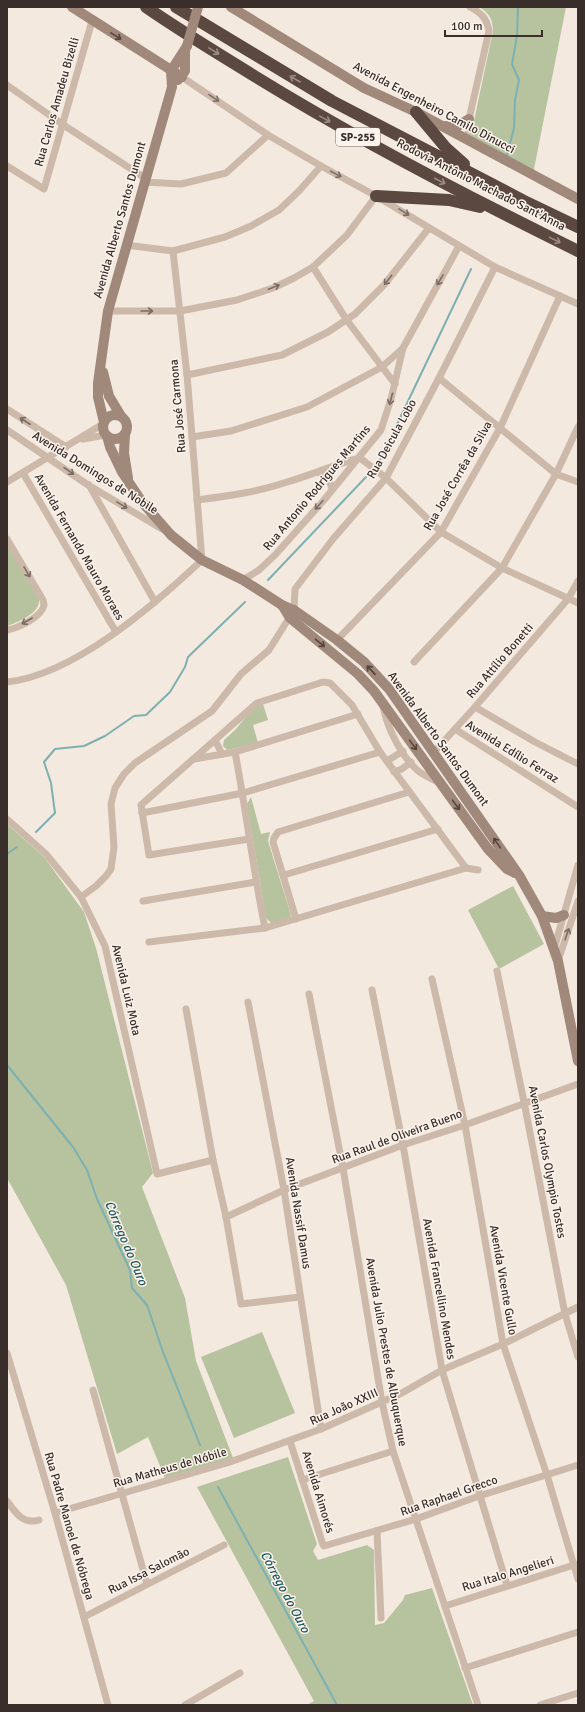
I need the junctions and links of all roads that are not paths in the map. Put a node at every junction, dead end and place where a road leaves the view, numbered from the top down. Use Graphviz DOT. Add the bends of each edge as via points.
graph roads {
  1 [pos="72,7"];
  2 [pos="146,7"];
  3 [pos="176,7"];
  4 [pos="198,7"];
  5 [pos="231,7"];
  6 [pos="244,7"];
  7 [pos="470,7"];
  8 [pos="92,21"];
  9 [pos="261,24"];
  10 [pos="186,48"];
  11 [pos="171,71"];
  12 [pos="182,77"];
  13 [pos="7,85"];
  14 [pos="172,87"];
  15 [pos="416,112"];
  16 [pos="469,119"];
  17 [pos="62,124"];
  18 [pos="439,124"];
  19 [pos="268,135"];
  20 [pos="468,139"];
  21 [pos="7,166"];
  22 [pos="321,166"];
  23 [pos="145,180"];
  24 [pos="376,196"];
  25 [pos="578,199"];
  26 [pos="528,203"];
  27 [pos="496,211"];
  28 [pos="578,227"];
  29 [pos="429,228"];
  30 [pos="126,245"];
  31 [pos="460,246"];
  32 [pos="173,251"];
  33 [pos="578,251"];
  34 [pos="313,267"];
  35 [pos="495,267"];
  36 [pos="560,296"];
  37 [pos="578,304"];
  38 [pos="108,311"];
  39 [pos="180,311"];
  40 [pos="346,320"];
  41 [pos="403,348"];
  42 [pos="101,362"];
  43 [pos="382,367"];
  44 [pos="187,375"];
  45 [pos="439,378"];
  46 [pos="394,384"];
  47 [pos="7,409"];
  48 [pos="121,416"];
  49 [pos="104,423"];
  50 [pos="578,427"];
  51 [pos="500,428"];
  52 [pos="7,430"];
  53 [pos="125,434"];
  54 [pos="107,436"];
  55 [pos="192,437"];
  56 [pos="81,439"];
  57 [pos="66,447"];
  58 [pos="49,457"];
  59 [pos="360,458"];
  60 [pos="318,472"];
  61 [pos="23,473"];
  62 [pos="556,474"];
  63 [pos="386,478"];
  64 [pos="7,482"];
  65 [pos="128,482"];
  66 [pos="578,482"];
  67 [pos="88,485"];
  68 [pos="332,488"];
  69 [pos="198,500"];
  70 [pos="442,532"];
  71 [pos="171,535"];
  72 [pos="7,538"];
  73 [pos="202,560"];
  74 [pos="502,568"];
  75 [pos="243,580"];
  76 [pos="578,581"];
  77 [pos="568,599"];
  78 [pos="155,602"];
  79 [pos="578,603"];
  80 [pos="292,614"];
  81 [pos="7,630"];
  82 [pos="116,632"];
  83 [pos="337,640"];
  84 [pos="414,662"];
  85 [pos="7,682"];
  86 [pos="383,702"];
  87 [pos="476,707"];
  88 [pos="358,714"];
  89 [pos="411,719"];
  90 [pos="401,728"];
  91 [pos="455,729"];
  92 [pos="392,734"];
  93 [pos="215,740"];
  94 [pos="403,751"];
  95 [pos="235,752"];
  96 [pos="380,752"];
  97 [pos="434,752"];
  98 [pos="222,754"];
  99 [pos="194,759"];
  100 [pos="387,761"];
  101 [pos="425,762"];
  102 [pos="578,764"];
  103 [pos="413,765"];
  104 [pos="394,772"];
  105 [pos="440,783"];
  106 [pos="408,792"];
  107 [pos="243,793"];
  108 [pos="578,806"];
  109 [pos="142,813"];
  110 [pos="7,819"];
  111 [pos="438,829"];
  112 [pos="249,839"];
  113 [pos="578,865"];
  114 [pos="466,868"];
  115 [pos="478,870"];
  116 [pos="284,875"];
  117 [pos="519,875"];
  118 [pos="256,882"];
  119 [pos="81,897"];
  120 [pos="143,901"];
  121 [pos="568,904"];
  122 [pos="577,905"];
  123 [pos="564,915"];
  124 [pos="542,916"];
  125 [pos="296,919"];
  126 [pos="265,928"];
  127 [pos="149,942"];
  128 [pos="554,949"];
  129 [pos="558,961"];
  130 [pos="497,971"];
  131 [pos="432,979"];
  132 [pos="372,990"];
  133 [pos="310,994"];
  134 [pos="248,1002"];
  135 [pos="186,1009"];
  136 [pos="574,1026"];
  137 [pos="578,1061"];
  138 [pos="578,1084"];
  139 [pos="524,1102"];
  140 [pos="466,1125"];
  141 [pos="403,1145"];
  142 [pos="213,1160"];
  143 [pos="343,1168"];
  144 [pos="284,1190"];
  145 [pos="226,1217"];
  146 [pos="300,1297"];
  147 [pos="578,1307"];
  148 [pos="565,1314"];
  149 [pos="503,1344"];
  150 [pos="7,1353"];
  151 [pos="578,1357"];
  152 [pos="442,1370"];
  153 [pos="93,1390"];
  154 [pos="382,1402"];
  155 [pos="322,1429"];
  156 [pos="290,1441"];
  157 [pos="393,1450"];
  158 [pos="578,1465"];
  159 [pos="547,1475"];
  160 [pos="302,1480"];
  161 [pos="123,1493"];
  162 [pos="479,1496"];
  163 [pos="7,1501"];
  164 [pos="55,1513"];
  165 [pos="416,1519"];
  166 [pos="39,1520"];
  167 [pos="377,1531"];
  168 [pos="224,1545"];
  169 [pos="327,1546"];
  170 [pos="576,1565"];
  171 [pos="578,1579"];
  172 [pos="147,1584"];
  173 [pos="507,1585"];
  174 [pos="445,1606"];
  175 [pos="84,1617"];
  176 [pos="381,1618"];
  177 [pos="578,1632"];
  178 [pos="466,1668"];
  179 [pos="240,1672"];
  180 [pos="578,1693"];
  181 [pos="108,1705"];
  182 [pos="185,1705"];
  183 [pos="478,1705"];
  184 [pos="540,1705"];
  1 -- 8 [label="street"];
  2 -- 27 [label="highway, Rodovia Antônio Machado Sant'Anna / SP-255, one-way" via="323,118"];
  26 -- 3 [label="highway, Rodovia Antônio Machado Sant'Anna / SP-255, one-way" via="332,101"];
  4 -- 10 [label="street, bridge"];
  5 -- 9 [label="street, Avenida Engenheiro Camilo Dinucci"];
  6 -- 9 [label="street, Avenida Engenheiro Camilo Dinucci"];
  7 -- 16 [label="street" via="487,20 490,31"];
  8 -- 11 [label="street, one-way"];
  8 -- 17 [label="street, Rua Carlos Amadeu Bizelli"];
  9 -- 15 [label="street, Avenida Engenheiro Camilo Dinucci" via="364,88"];
  10 -- 11 [label="street"];
  10 -- 12 [label="street" via="185,71"];
  11 -- 12 [label="street"];
  11 -- 14 [label="street, Avenida Alberto Santos Dumont"];
  12 -- 14 [label="street, Avenida Alberto Santos Dumont"];
  12 -- 19 [label="street, one-way"];
  13 -- 17 [label="street"];
  14 -- 23 [label="street, Avenida Alberto Santos Dumont"];
  15 -- 18 [label="street, Avenida Engenheiro Camilo Dinucci"];
  15 -- 26 [label="highway" via="460,161"];
  16 -- 18 [label="street" via="453,128"];
  16 -- 20 [label="street"];
  17 -- 21 [label="street, Rua Carlos Amadeu Bizelli" via="44,189"];
  17 -- 23 [label="street"];
  18 -- 20 [label="street, Avenida Engenheiro Camilo Dinucci"];
  19 -- 22 [label="street"];
  19 -- 23 [label="street" via="226,173 181,184"];
  20 -- 25 [label="street, Avenida Engenheiro Camilo Dinucci"];
  22 -- 24 [label="street, one-way"];
  22 -- 32 [label="street" via="299,192 279,210 225,238"];
  23 -- 30 [label="street, Avenida Alberto Santos Dumont"];
  24 -- 27 [label="highway" via="449,200"];
  24 -- 29 [label="street, one-way"];
  24 -- 34 [label="street" via="347,235"];
  26 -- 28 [label="highway, Rodovia Antônio Machado Sant'Anna / SP-255"];
  27 -- 33 [label="highway, Rodovia Antônio Machado Sant'Anna / SP-255, one-way"];
  29 -- 31 [label="street"];
  29 -- 40 [label="street, one-way" via="384,286"];
  30 -- 32 [label="street"];
  30 -- 38 [label="street, Avenida Alberto Santos Dumont"];
  31 -- 35 [label="street"];
  31 -- 41 [label="street, Rua Antonio Rodrigues Martins, one-way"];
  32 -- 39 [label="street, Rua José Carmona"];
  39 -- 34 [label="street, one-way" via="237,300 273,288"];
  34 -- 40 [label="street"];
  35 -- 36 [label="street"];
  35 -- 45 [label="street, Rua Deicula Lobo"];
  36 -- 37 [label="street"];
  36 -- 51 [label="street, Rua José Corrêa da Silva"];
  38 -- 39 [label="street, one-way"];
  38 -- 42 [label="street, Avenida Alberto Santos Dumont"];
  39 -- 44 [label="street, Rua José Carmona"];
  40 -- 43 [label="street"];
  40 -- 44 [label="street" via="282,355"];
  41 -- 43 [label="street"];
  41 -- 46 [label="street, Rua Antonio Rodrigues Martins"];
  42 -- 48 [label="street, Avenida Alberto Santos Dumont" via="105,386"];
  42 -- 49 [label="street, Avenida Alberto Santos Dumont" via="98,397"];
  43 -- 46 [label="street"];
  43 -- 55 [label="street" via="307,407 231,431"];
  44 -- 55 [label="street, Rua José Carmona"];
  45 -- 51 [label="street"];
  45 -- 63 [label="street, Rua Deicula Lobo"];
  46 -- 59 [label="street, Rua Antonio Rodrigues Martins, one-way" via="381,430"];
  57 -- 47 [label="street, Avenida Domingos de Nobile, one-way"];
  48 -- 49 [label="street" via="110,416"];
  48 -- 53 [label="street" via="127,426"];
  49 -- 54 [label="street" via="103,430"];
  49 -- 56 [label="street"];
  50 -- 62 [label="street"];
  51 -- 62 [label="street"];
  51 -- 70 [label="street, Rua José Corrêa da Silva"];
  52 -- 58 [label="street, Avenida Domingos de Nobile"];
  53 -- 54 [label="street" via="119,439"];
  53 -- 65 [label="street, Avenida Alberto Santos Dumont" via="124,453"];
  54 -- 56 [label="street"];
  54 -- 65 [label="street, Avenida Alberto Santos Dumont" via="115,460"];
  55 -- 69 [label="street, Rua José Carmona"];
  56 -- 57 [label="street"];
  57 -- 58 [label="street"];
  58 -- 61 [label="street"];
  58 -- 67 [label="street, Avenida Domingos de Nobile, one-way"];
  59 -- 60 [label="street"];
  59 -- 63 [label="street"];
  59 -- 68 [label="street, Rua Antonio Rodrigues Martins"];
  60 -- 68 [label="street" via="328,478"];
  60 -- 69 [label="street" via="244,494"];
  61 -- 64 [label="street"];
  61 -- 82 [label="street, Avenida Fernando Mauro Moraes"];
  62 -- 66 [label="street"];
  62 -- 74 [label="street"];
  63 -- 70 [label="street"];
  63 -- 80 [label="street, Rua Deicula Lobo" via="333,539 296,589"];
  65 -- 71 [label="street, Avenida Alberto Santos Dumont"];
  67 -- 71 [label="street, Avenida Domingos de Nobile, one-way"];
  67 -- 78 [label="street"];
  68 -- 75 [label="street, Rua Antonio Rodrigues Martins, one-way" via="275,555"];
  69 -- 73 [label="street, Rua José Carmona"];
  70 -- 74 [label="street"];
  70 -- 83 [label="street, Rua José Corrêa da Silva"];
  71 -- 73 [label="street, Avenida Alberto Santos Dumont"];
  72 -- 81 [label="street, one-way" via="43,600 44,607 39,614"];
  73 -- 75 [label="street, Avenida Alberto Santos Dumont"];
  73 -- 78 [label="street"];
  74 -- 77 [label="street"];
  74 -- 84 [label="street"];
  75 -- 80 [label="street, Avenida Alberto Santos Dumont"];
  76 -- 77 [label="street, Rua Attílio Bonetti"];
  77 -- 79 [label="street"];
  77 -- 87 [label="street, Rua Attílio Bonetti"];
  78 -- 82 [label="street"];
  80 -- 83 [label="street, Avenida Alberto Santos Dumont"];
  80 -- 86 [label="street, Avenida Alberto Santos Dumont, one-way" via="358,674"];
  80 -- 119 [label="street" via="269,650 241,674 212,711 135,763 124,774 115,788 111,804 114,847 111,869 96,886"];
  82 -- 85 [label="street" via="42,674"];
  89 -- 83 [label="street, Avenida Alberto Santos Dumont, one-way" via="384,683"];
  86 -- 90 [label="street, Avenida Alberto Santos Dumont"];
  86 -- 92 [label="street"];
  87 -- 91 [label="street, Rua Attílio Bonetti"];
  87 -- 102 [label="street"];
  88 -- 93 [label="street" via="330,683 323,682 257,703"];
  88 -- 95 [label="street"];
  88 -- 96 [label="street"];
  89 -- 90 [label="street"];
  89 -- 97 [label="street, Avenida Alberto Santos Dumont"];
  90 -- 92 [label="street"];
  90 -- 101 [label="street, Avenida Alberto Santos Dumont, one-way"];
  91 -- 97 [label="street, Rua Attílio Bonetti"];
  91 -- 108 [label="street, Avenida Edílio Ferraz"];
  92 -- 94 [label="street"];
  93 -- 98 [label="street"];
  93 -- 99 [label="street"];
  94 -- 100 [label="street"];
  94 -- 103 [label="street"];
  95 -- 98 [label="street"];
  95 -- 107 [label="street"];
  96 -- 100 [label="street"];
  96 -- 107 [label="street"];
  97 -- 101 [label="street"];
  117 -- 97 [label="street, Avenida Alberto Santos Dumont, one-way"];
  98 -- 99 [label="street"];
  99 -- 109 [label="street" via="141,805"];
  100 -- 104 [label="street"];
  101 -- 103 [label="street"];
  101 -- 105 [label="street, Avenida Alberto Santos Dumont"];
  103 -- 104 [label="street"];
  103 -- 105 [label="street"];
  104 -- 106 [label="street"];
  105 -- 117 [label="street, Avenida Alberto Santos Dumont, one-way" via="488,849 507,869"];
  106 -- 111 [label="street"];
  106 -- 116 [label="street" via="278,832 273,842"];
  107 -- 109 [label="street"];
  107 -- 112 [label="street"];
  109 -- 112 [label="street" via="149,855"];
  110 -- 119 [label="street, Avenida Luiz Mota" via="46,854"];
  111 -- 114 [label="street"];
  111 -- 116 [label="street"];
  112 -- 118 [label="street"];
  113 -- 121 [label="street"];
  114 -- 115 [label="street"];
  114 -- 125 [label="street"];
  116 -- 125 [label="street"];
  117 -- 124 [label="street, Avenida Alberto Santos Dumont"];
  118 -- 120 [label="street"];
  118 -- 126 [label="street"];
  119 -- 142 [label="street, Avenida Luiz Mota" via="105,946 157,1174"];
  121 -- 122 [label="street"];
  121 -- 123 [label="street"];
  129 -- 122 [label="street, one-way"];
  123 -- 124 [label="street" via="556,918"];
  123 -- 128 [label="street"];
  124 -- 128 [label="street, Avenida Alberto Santos Dumont"];
  125 -- 126 [label="street"];
  126 -- 127 [label="street"];
  128 -- 129 [label="street, Avenida Alberto Santos Dumont"];
  129 -- 136 [label="street, Avenida Alberto Santos Dumont"];
  130 -- 139 [label="street, Avenida Carlos Olympio Tostes"];
  131 -- 140 [label="street, Avenida Vicente Gullo"];
  132 -- 141 [label="street, Avenida Francellino Mendes"];
  133 -- 143 [label="street, Avenida Julio Prestes de Albuquerque"];
  134 -- 144 [label="street, Avenida Nassif Damus"];
  135 -- 142 [label="street"];
  136 -- 137 [label="street, Avenida Alberto Santos Dumont"];
  138 -- 139 [label="street, Rua Raul de Oliveira Bueno"];
  139 -- 140 [label="street, Rua Raul de Oliveira Bueno"];
  139 -- 148 [label="street, Avenida Carlos Olympio Tostes"];
  140 -- 141 [label="street, Rua Raul de Oliveira Bueno"];
  140 -- 149 [label="street, Avenida Vicente Gullo"];
  141 -- 143 [label="street, Rua Raul de Oliveira Bueno"];
  141 -- 152 [label="street, Avenida Francellino Mendes"];
  142 -- 145 [label="street"];
  143 -- 144 [label="street, Rua Raul de Oliveira Bueno"];
  143 -- 154 [label="street, Avenida Julio Prestes de Albuquerque"];
  144 -- 145 [label="street, Rua Raul de Oliveira Bueno"];
  144 -- 146 [label="street, Avenida Nassif Damus"];
  145 -- 146 [label="street" via="241,1304"];
  146 -- 155 [label="street, Avenida Nassif Damus"];
  147 -- 148 [label="street, Rua João XXIII"];
  148 -- 149 [label="street, Rua João XXIII"];
  148 -- 151 [label="street, Avenida Carlos Olympio Tostes"];
  149 -- 152 [label="street, Rua João XXIII"];
  149 -- 159 [label="street, Avenida Vicente Gullo"];
  150 -- 164 [label="street, Rua Padre Manoel de Nóbrega"];
  152 -- 154 [label="street, Rua João XXIII"];
  152 -- 162 [label="street, Avenida Francellino Mendes"];
  153 -- 161 [label="street"];
  154 -- 155 [label="street, Rua João XXIII"];
  154 -- 157 [label="street, Avenida Julio Prestes de Albuquerque"];
  155 -- 156 [label="street, Rua João XXIII"];
  156 -- 160 [label="street, Avenida Aimorés"];
  156 -- 161 [label="street, Rua Matheus de Nóbile" via="230,1462"];
  157 -- 160 [label="street"];
  157 -- 165 [label="street, Avenida Julio Prestes de Albuquerque"];
  158 -- 159 [label="street, Rua Raphael Grecco"];
  159 -- 162 [label="street, Rua Raphael Grecco"];
  159 -- 170 [label="street, Avenida Vicente Gullo"];
  160 -- 169 [label="street, Avenida Aimorés" via="323,1546"];
  161 -- 164 [label="street, Rua Matheus de Nóbile"];
  161 -- 172 [label="street"];
  162 -- 165 [label="street, Rua Raphael Grecco"];
  162 -- 173 [label="street, Avenida Francellino Mendes"];
  163 -- 166 [label="street" via="24,1520"];
  164 -- 175 [label="street, Rua Padre Manoel de Nóbrega"];
  165 -- 167 [label="street, Rua Raphael Grecco"];
  165 -- 174 [label="street, Avenida Julio Prestes de Albuquerque"];
  167 -- 169 [label="street, Rua Raphael Grecco"];
  167 -- 176 [label="street"];
  168 -- 172 [label="street, Rua Issa Salomão"];
  170 -- 171 [label="street, Avenida Vicente Gullo"];
  170 -- 173 [label="street, Rua Italo Angelieri"];
  172 -- 175 [label="street, Rua Issa Salomão"];
  173 -- 174 [label="street, Rua Italo Angelieri"];
  174 -- 178 [label="street, Avenida Julio Prestes de Albuquerque"];
  175 -- 181 [label="street, Rua Padre Manoel de Nóbrega"];
  177 -- 178 [label="street"];
  178 -- 183 [label="street, Avenida Julio Prestes de Albuquerque"];
  179 -- 182 [label="street"];
  180 -- 184 [label="street"];
}
